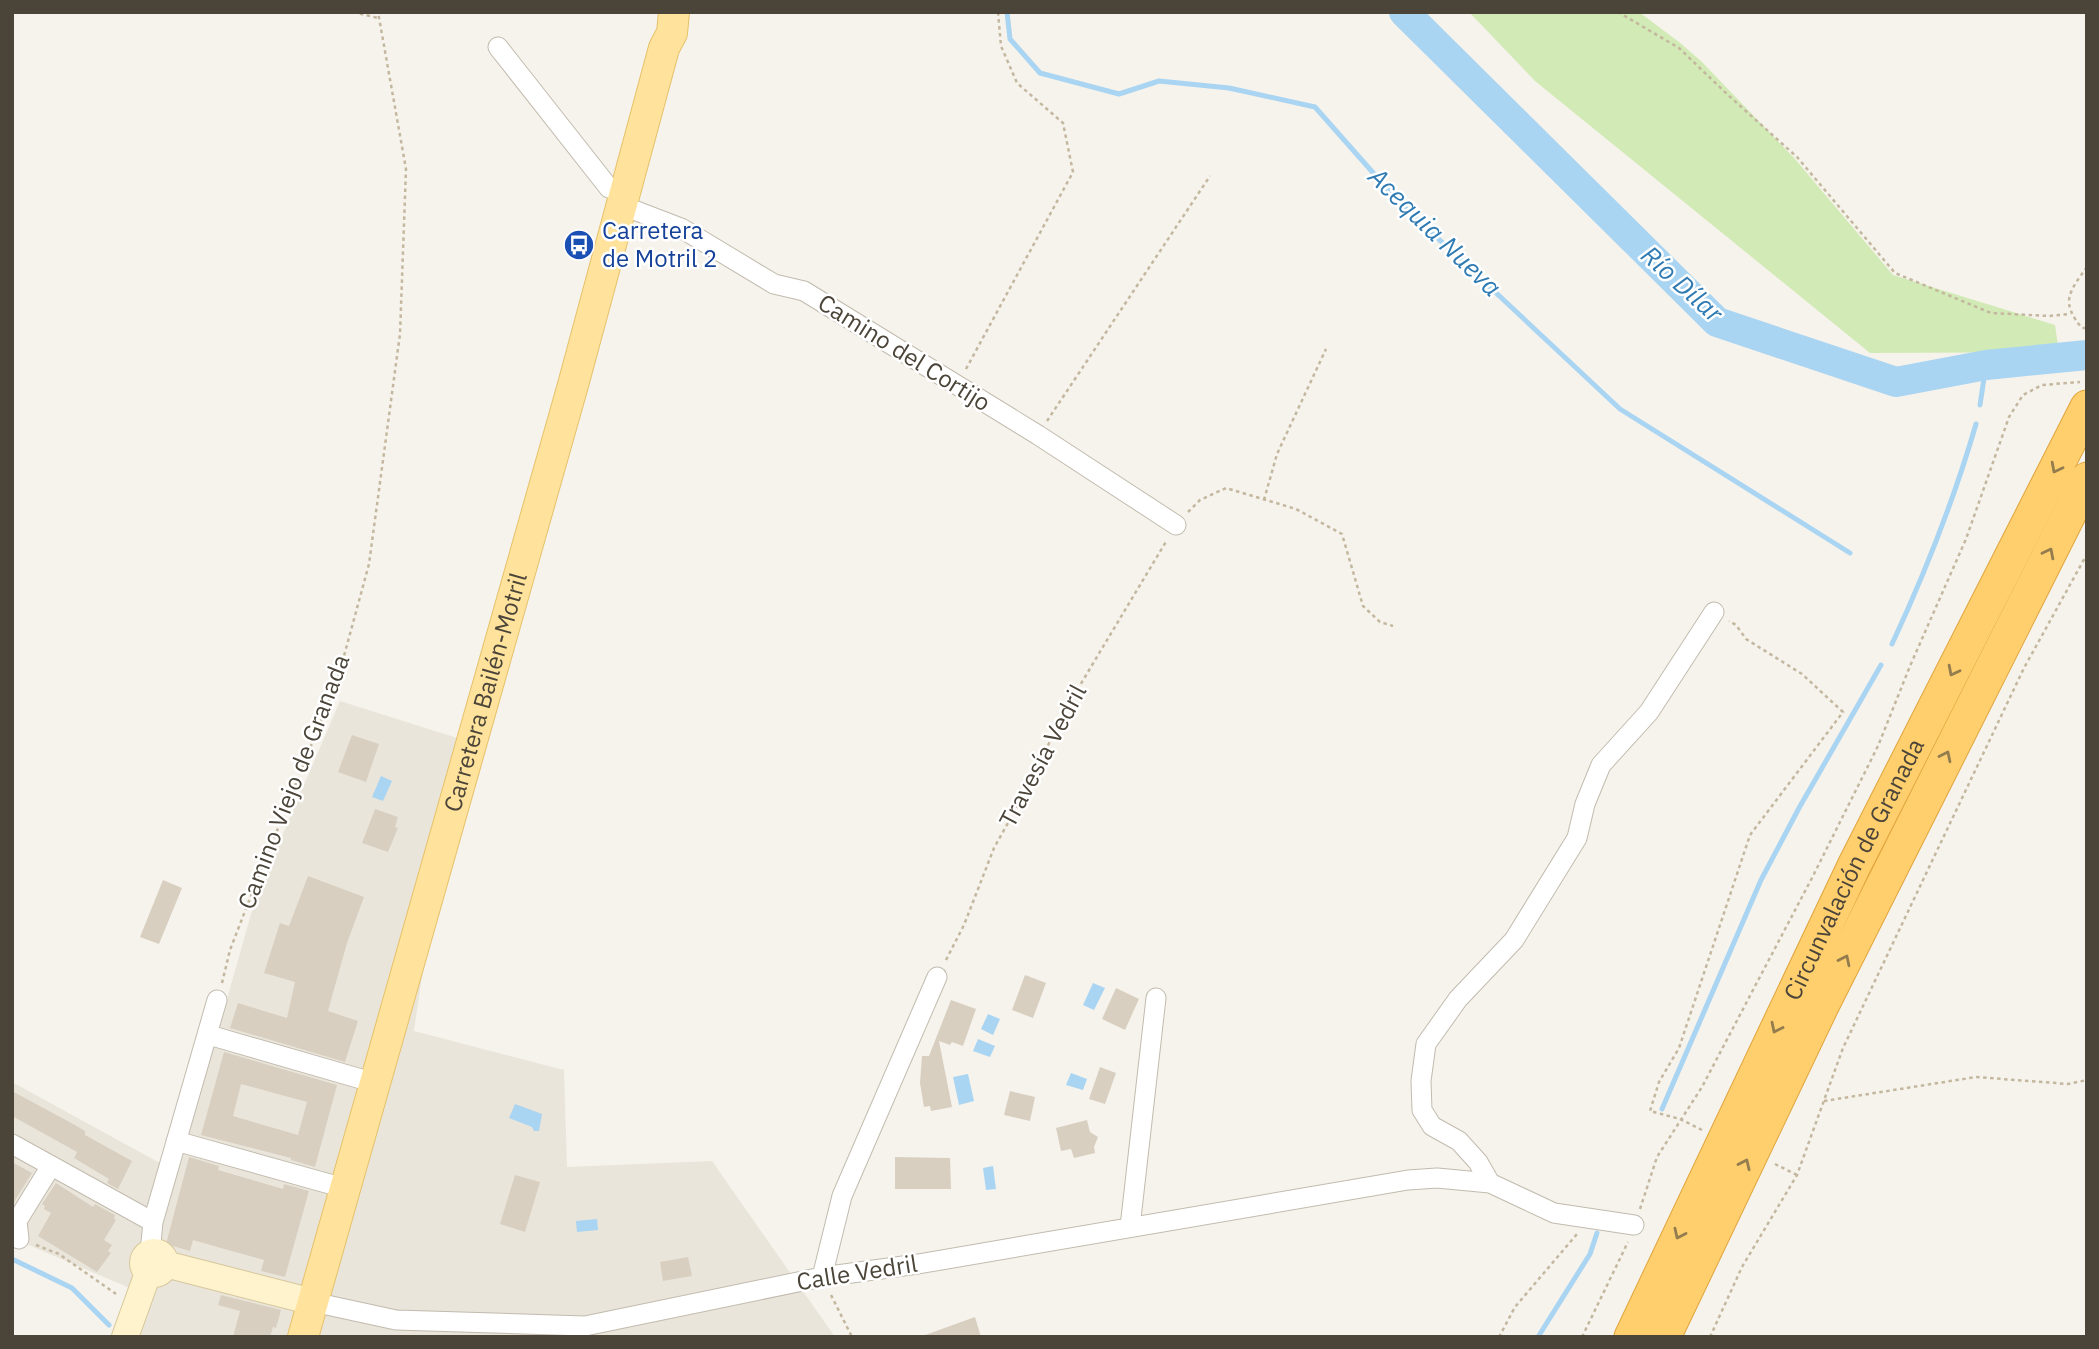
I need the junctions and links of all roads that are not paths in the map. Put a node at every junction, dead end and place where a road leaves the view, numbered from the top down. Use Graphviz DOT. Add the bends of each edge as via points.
graph roads {
  1 [pos="660,12"];
  2 [pos="674,12"];
  3 [pos="498,47"];
  4 [pos="664,48"];
  5 [pos="623,199"];
  6 [pos="2083,394"];
  7 [pos="2087,479"];
  8 [pos="1175,525"];
  9 [pos="1714,612"];
  10 [pos="937,977"];
  11 [pos="1156,998"];
  12 [pos="217,1000"];
  13 [pos="208,1035"];
  14 [pos="375,1083"];
  15 [pos="176,1142"];
  16 [pos="12,1144"];
  17 [pos="51,1166"];
  18 [pos="1490,1183"];
  19 [pos="344,1188"];
  20 [pos="153,1222"];
  21 [pos="1634,1226"];
  22 [pos="1130,1227"];
  23 [pos="19,1239"];
  24 [pos="154,1263"];
  25 [pos="822,1277"];
  26 [pos="313,1302"];
  27 [pos="585,1331"];
  28 [pos="125,1337"];
  29 [pos="303,1337"];
  30 [pos="1631,1337"];
  31 [pos="1664,1337"];
  1 -- 4 [label="main road, Carretera Bailén-Motril"];
  2 -- 4 [label="main road, Carretera Bailén-Motril" via="672,33"];
  3 -- 5 [label="street, Camino del Cortijo" via="609,188"];
  4 -- 5 [label="main road, Carretera Bailén-Motril"];
  5 -- 8 [label="street, Camino del Cortijo" via="774,284 804,291"];
  5 -- 14 [label="main road, Carretera Bailén-Motril"];
  6 -- 30 [label="highway, Circunvalación de Granada, one-way"];
  31 -- 7 [label="highway, Circunvalación de Granada, one-way" via="1821,1008"];
  9 -- 18 [label="street" via="1649,712 1601,765 1577,838 1514,940 1458,999 1426,1044 1422,1110 1432,1126 1459,1141"];
  10 -- 25 [label="street" via="842,1196"];
  11 -- 22 [label="street"];
  12 -- 13 [label="street"];
  13 -- 14 [label="street"];
  13 -- 15 [label="street"];
  14 -- 19 [label="main road, Carretera Bailén-Motril"];
  15 -- 19 [label="street"];
  15 -- 20 [label="street"];
  16 -- 17 [label="street"];
  17 -- 20 [label="street"];
  17 -- 23 [label="street" via="17,1221"];
  18 -- 21 [label="street, Calle Vedril" via="1555,1213"];
  18 -- 22 [label="street, Calle Vedril" via="1408,1180"];
  19 -- 26 [label="main road, Carretera Bailén-Motril"];
  20 -- 24 [label="street"];
  22 -- 25 [label="street, Calle Vedril"];
  24 -- 26 [label="street"];
  24 -- 28 [label="street"];
  25 -- 27 [label="street, Calle Vedril"];
  26 -- 27 [label="street, Calle Vedril" via="396,1321"];
  26 -- 29 [label="main road, Carretera Bailén-Motril"];
}
